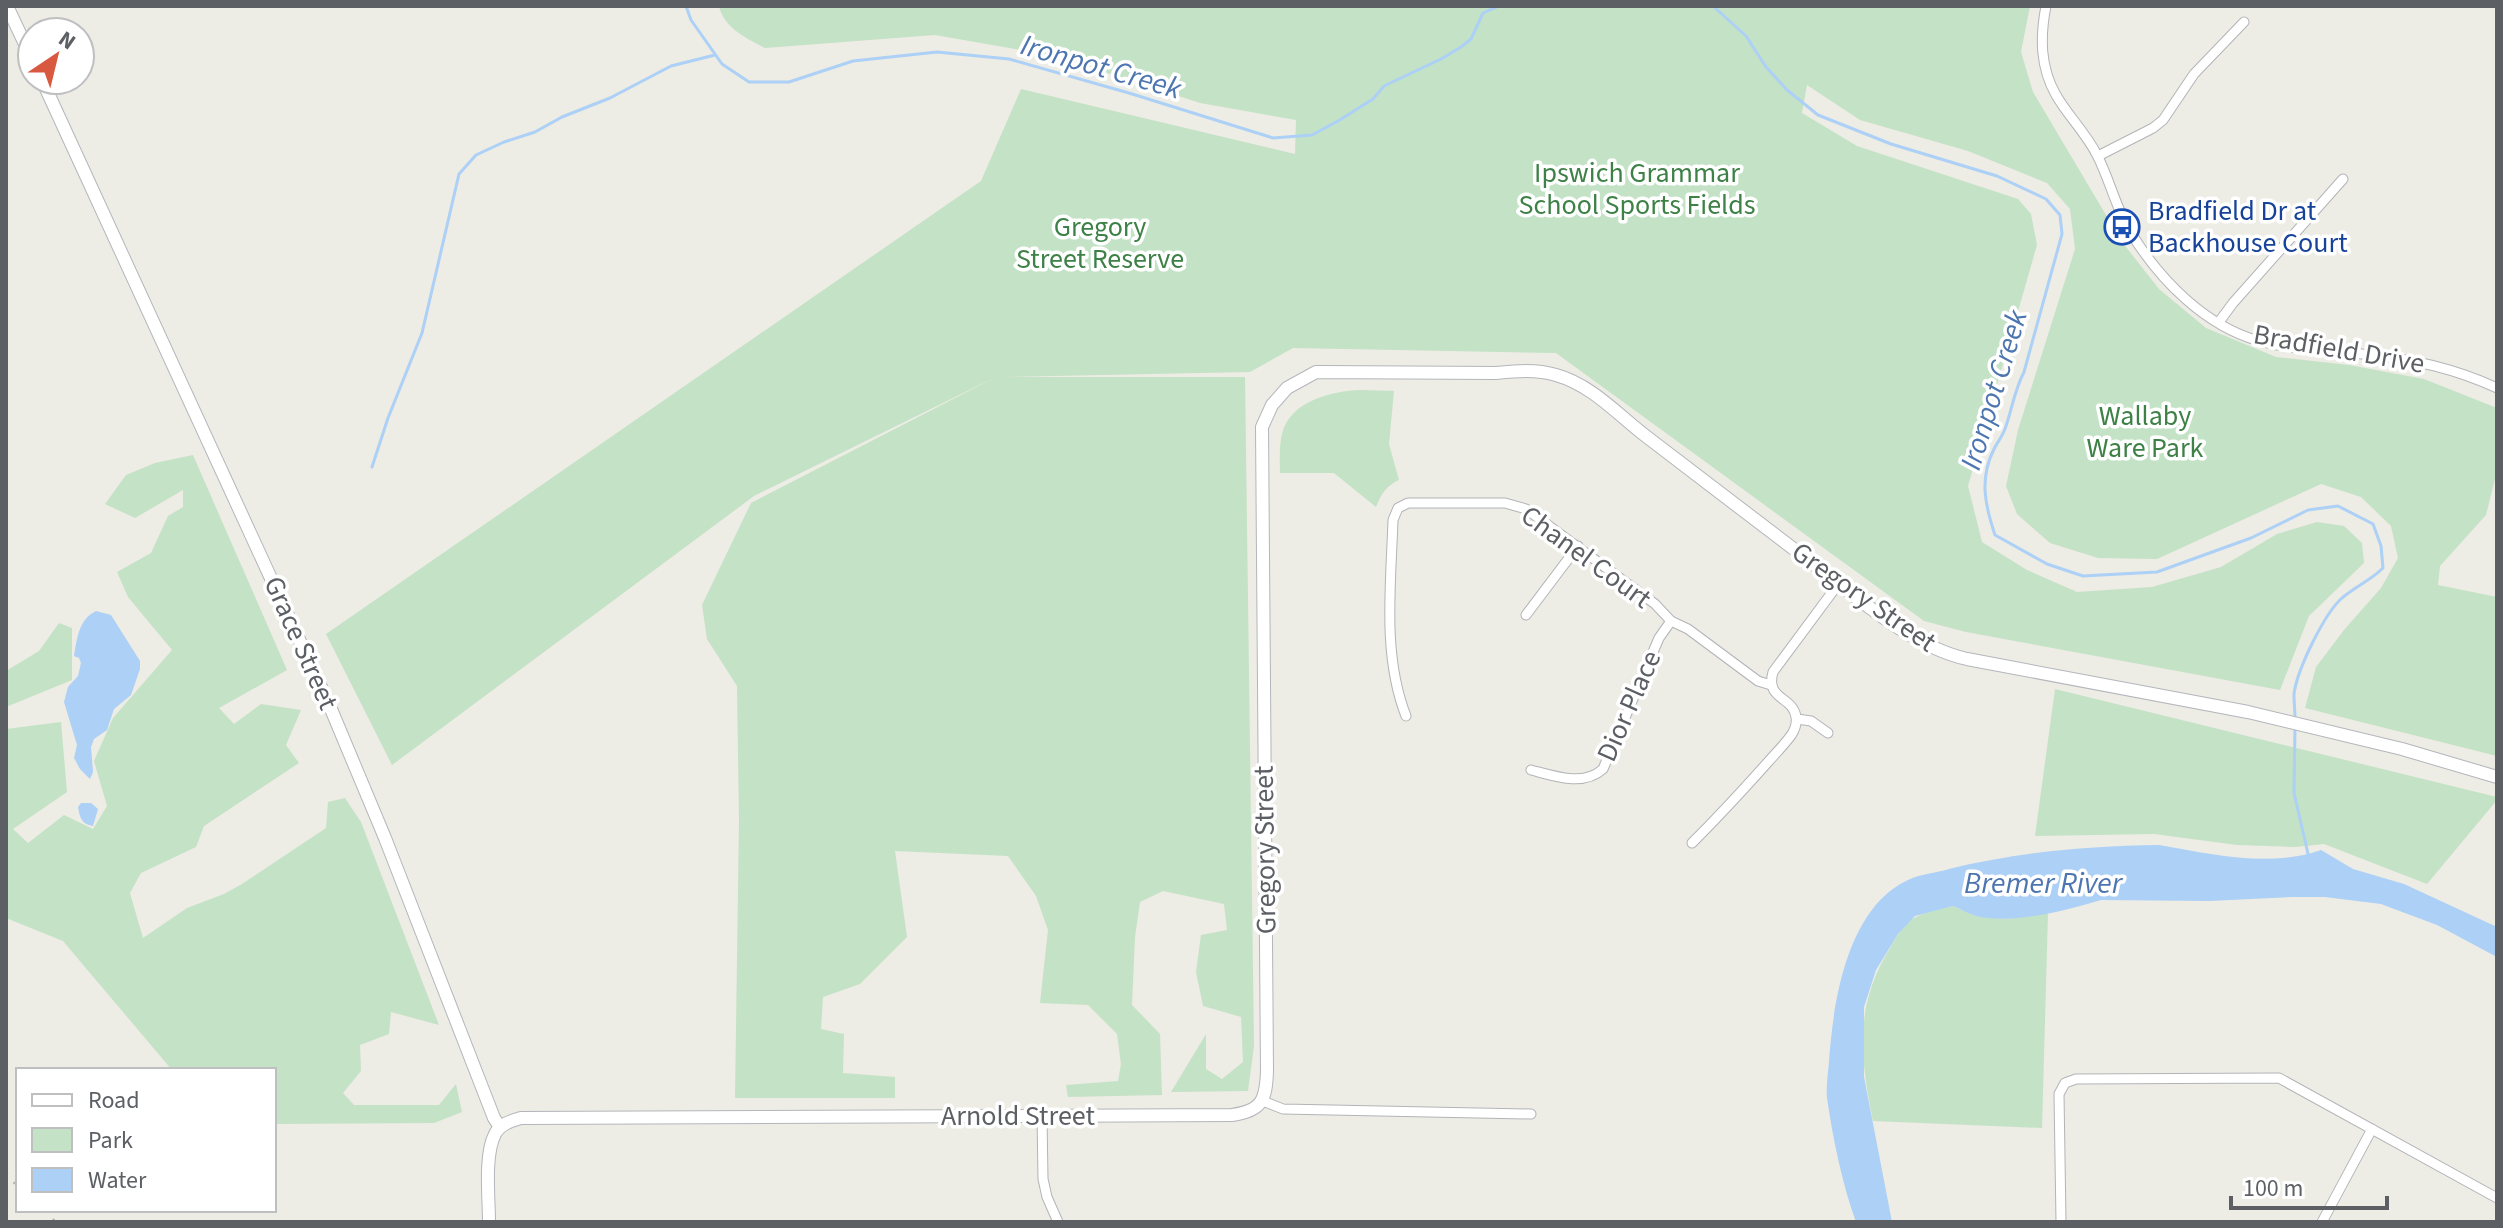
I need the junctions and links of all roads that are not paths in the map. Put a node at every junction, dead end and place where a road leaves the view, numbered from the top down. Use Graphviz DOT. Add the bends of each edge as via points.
graph roads {
  1 [pos="7,6"];
  2 [pos="2046,6"];
  3 [pos="2244,22"];
  4 [pos="16,25"];
  5 [pos="49,96"];
  6 [pos="2098,156"];
  7 [pos="2343,179"];
  8 [pos="2219,322"];
  9 [pos="2497,388"];
  10 [pos="1578,546"];
  11 [pos="1839,583"];
  12 [pos="1526,615"];
  13 [pos="1671,621"];
  14 [pos="1771,685"];
  15 [pos="1406,716"];
  16 [pos="1797,719"];
  17 [pos="1828,733"];
  18 [pos="1531,770"];
  19 [pos="2497,777"];
  20 [pos="1692,843"];
  21 [pos="1263,1101"];
  22 [pos="1531,1114"];
  23 [pos="1042,1116"];
  24 [pos="500,1127"];
  25 [pos="2372,1129"];
  26 [pos="2497,1198"];
  27 [pos="489,1222"];
  28 [pos="1058,1222"];
  29 [pos="2061,1222"];
  30 [pos="2322,1222"];
  1 -- 4 [label="main road"];
  2 -- 6 [label="street, Bradfield Drive" via="2042,48 2047,74"];
  3 -- 6 [label="street" via="2194,74 2163,120"];
  5 -- 24 [label="main road, Grace Street" via="331,709"];
  6 -- 8 [label="street, Bradfield Drive" via="2131,233 2166,280"];
  7 -- 8 [label="street"];
  8 -- 9 [label="street, Bradfield Drive" via="2258,340 2309,350 2427,362"];
  10 -- 12 [label="street"];
  10 -- 13 [label="street, Chanel Court"];
  10 -- 15 [label="street, Chanel Court" via="1512,504 1408,503 1398,508 1393,520 1390,622 1396,691"];
  11 -- 14 [label="street" via="1773,672"];
  11 -- 19 [label="main road, Gregory Street" via="1910,635 1950,655 2248,712"];
  11 -- 21 [label="main road, Gregory Street" via="1628,422 1557,383 1496,373 1339,373 1307,384 1287,400 1272,419 1264,455"];
  13 -- 14 [label="street, Chanel Court"];
  13 -- 18 [label="street, Dior Place" via="1603,769 1579,779"];
  14 -- 16 [label="street"];
  16 -- 17 [label="street"];
  16 -- 20 [label="street" via="1793,733"];
  21 -- 22 [label="street" via="1283,1109"];
  21 -- 23 [label="main road, Arnold Street" via="1253,1110 1232,1115"];
  23 -- 24 [label="main road, Arnold Street" via="521,1118"];
  23 -- 28 [label="street" via="1043,1179"];
  24 -- 27 [label="main road" via="490,1155"];
  25 -- 26 [label="street"];
  25 -- 29 [label="street" via="2275,1077 2076,1079 2065,1083 2059,1094"];
  25 -- 30 [label="street"];
}
